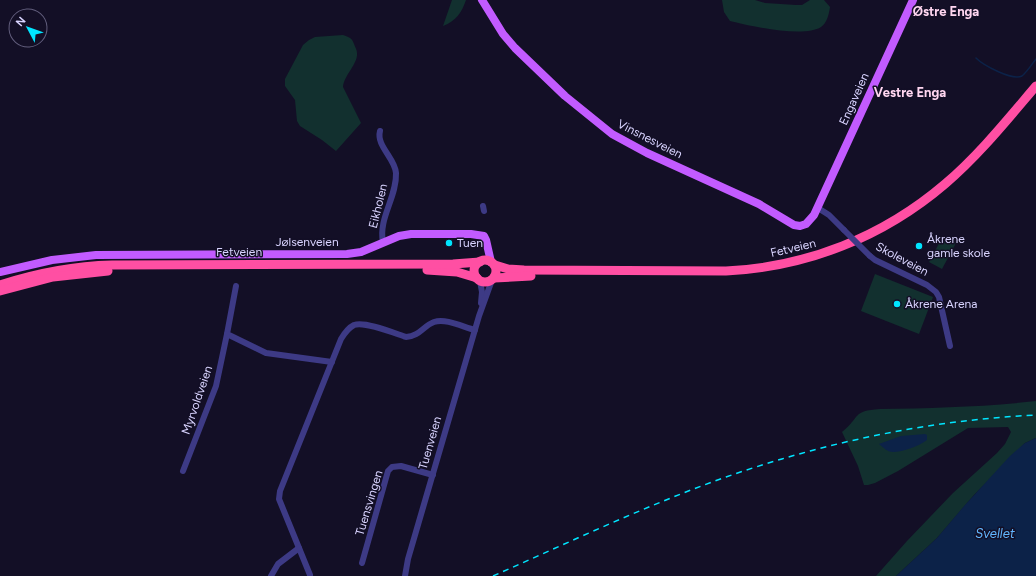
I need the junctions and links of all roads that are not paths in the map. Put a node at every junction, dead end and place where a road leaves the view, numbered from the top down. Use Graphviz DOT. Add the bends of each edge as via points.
graph roads {
  1 [pos="482,0"];
  2 [pos="913,0"];
  3 [pos="1036,86"];
  4 [pos="1036,96"];
  5 [pos="380,131"];
  6 [pos="818,208"];
  7 [pos="383,242"];
  8 [pos="487,243"];
  9 [pos="480,261"];
  10 [pos="493,263"];
  11 [pos="0,272"];
  12 [pos="493,279"];
  13 [pos="478,280"];
  14 [pos="0,285"];
  15 [pos="236,286"];
  16 [pos="0,291"];
  17 [pos="479,316"];
  18 [pos="475,330"];
  19 [pos="227,334"];
  20 [pos="950,346"];
  21 [pos="332,362"];
  22 [pos="183,471"];
  23 [pos="433,475"];
  24 [pos="299,548"];
  25 [pos="362,563"];
  26 [pos="310,575"];
  27 [pos="271,576"];
  28 [pos="405,576"];
  1 -- 6 [label="main road, Vinsnesveien" via="515,48 565,96 612,134 647,153 759,204 794,225 809,222"];
  2 -- 6 [label="main road, Engaveien"];
  3 -- 10 [label="highway, Fetveien" via="981,149 935,193 876,231 827,252 781,264 726,271 524,270 508,269"];
  4 -- 12 [label="highway, Fetveien" via="961,178 938,197 884,233 829,258 786,270 740,276 524,276"];
  5 -- 7 [label="street, Eikholen" via="381,142 392,160 396,174 382,228"];
  6 -- 20 [label="street, Skoleveien, bridge" via="829,215 875,260 927,285 936,292"];
  7 -- 8 [label="main road, Jølsenveien" via="423,233 482,236 486,238"];
  7 -- 11 [label="main road, Jølsenveien" via="360,252 347,254 96,254 52,260"];
  8 -- 9 [label="main road"];
  8 -- 10 [label="main road"];
  9 -- 10 [label="highway"];
  9 -- 13 [label="highway" via="474,269"];
  9 -- 14 [label="highway, Fetveien" via="453,264 106,265 47,272"];
  10 -- 12 [label="highway" via="497,272"];
  12 -- 13 [label="highway" via="486,282"];
  12 -- 17 [label="street, Tuenveien"];
  13 -- 16 [label="highway, Fetveien" via="463,273 444,270 140,270 66,275"];
  13 -- 17 [label="street, Tuenveien" via="482,292"];
  15 -- 19 [label="street, Myrvoldveien"];
  17 -- 18 [label="street, Tuenveien"];
  18 -- 21 [label="street" via="435,322 413,336 406,337 367,325 355,325 343,336"];
  18 -- 23 [label="street, Tuenveien"];
  19 -- 21 [label="street" via="266,353"];
  19 -- 22 [label="street, Myrvoldveien" via="216,386"];
  21 -- 24 [label="street" via="280,491 279,499"];
  23 -- 25 [label="street, Tuensvingen" via="392,466 388,471"];
  23 -- 28 [label="street, Tuenveien"];
  24 -- 26 [label="street"];
  24 -- 27 [label="street" via="278,564"];
}
